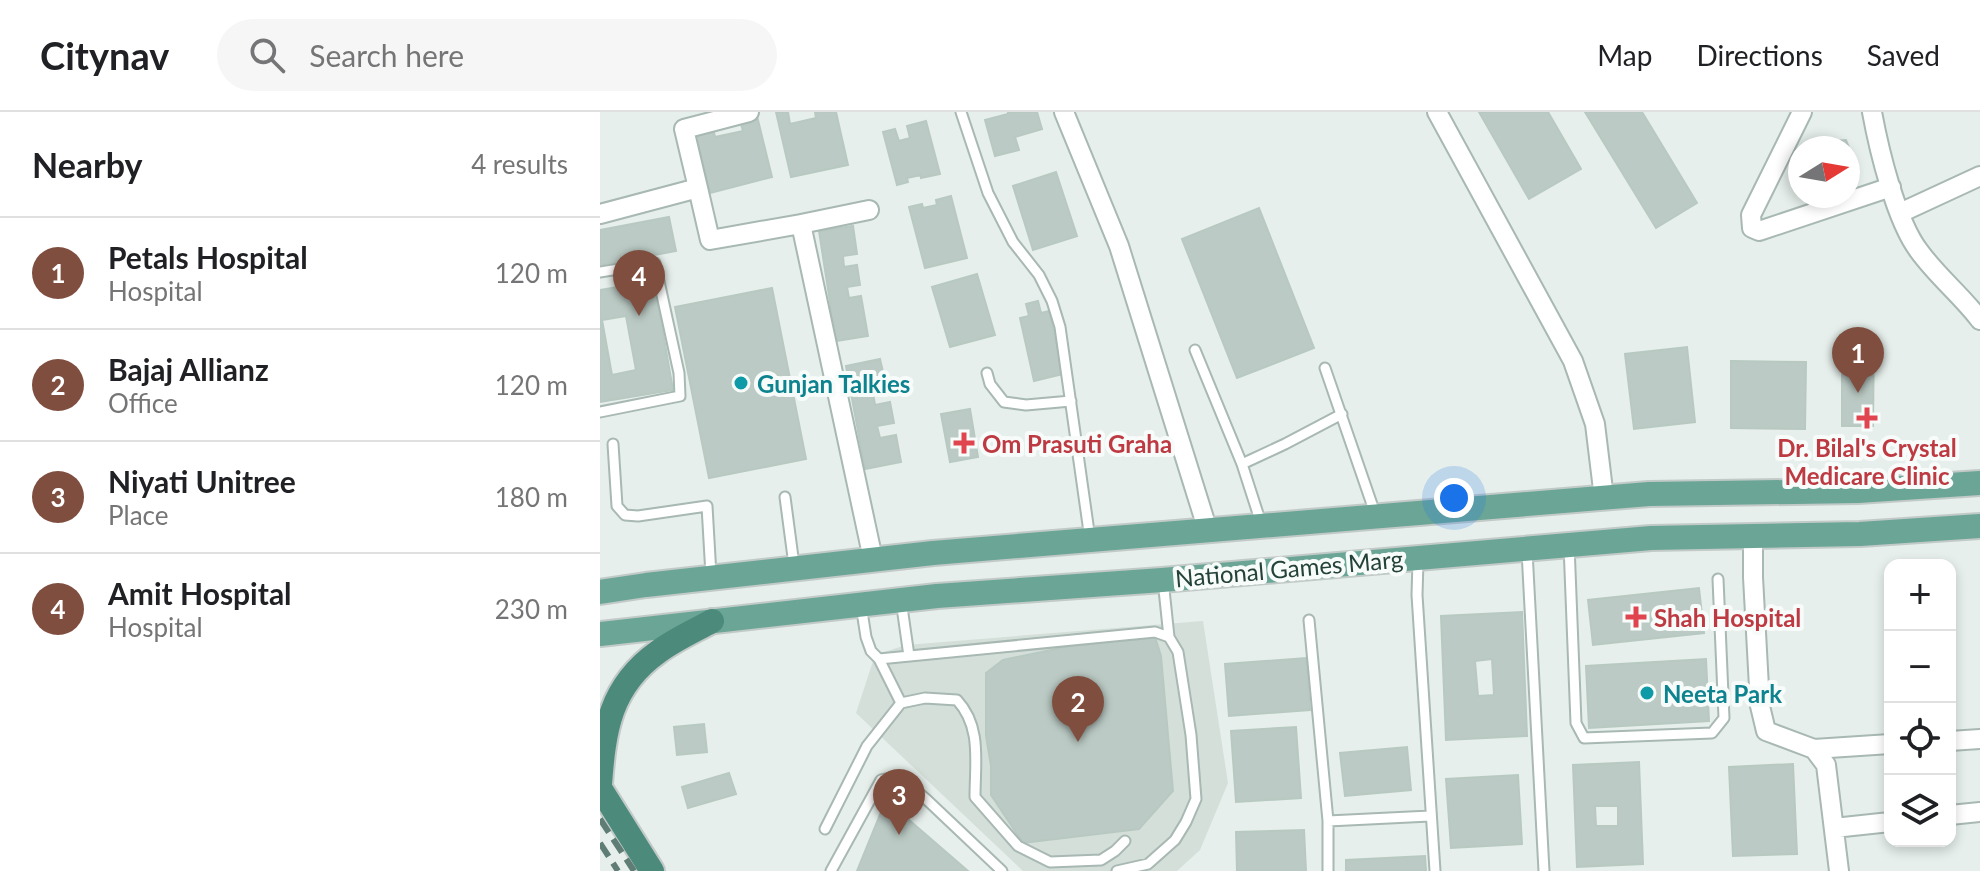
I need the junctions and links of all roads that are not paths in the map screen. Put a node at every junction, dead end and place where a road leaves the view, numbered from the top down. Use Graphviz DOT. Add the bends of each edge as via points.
graph roads {
  1 [pos="749,112"];
  2 [pos="961,112"];
  3 [pos="1064,112"];
  4 [pos="1437,112"];
  5 [pos="1802,112"];
  6 [pos="1872,112"];
  7 [pos="1980,176"];
  8 [pos="1891,187"];
  9 [pos="698,188"];
  10 [pos="869,210"];
  11 [pos="1900,213"];
  12 [pos="600,214"];
  13 [pos="801,224"];
  14 [pos="600,272"];
  15 [pos="1980,320"];
  16 [pos="1195,350"];
  17 [pos="1325,368"];
  18 [pos="987,373"];
  19 [pos="1071,401"];
  20 [pos="600,412"];
  21 [pos="1342,414"];
  22 [pos="613,444"];
  23 [pos="1242,464"];
  24 [pos="1980,483"];
  25 [pos="1751,491"];
  26 [pos="785,497"];
  27 [pos="1604,498"];
  28 [pos="1980,498"];
  29 [pos="1980,512"];
  30 [pos="1376,517"];
  31 [pos="1262,526"];
  32 [pos="1980,526"];
  33 [pos="1208,531"];
  34 [pos="1753,537"];
  35 [pos="1091,540"];
  36 [pos="1569,545"];
  37 [pos="1527,548"];
  38 [pos="1418,557"];
  39 [pos="873,559"];
  40 [pos="794,568"];
  41 [pos="600,572"];
  42 [pos="711,578"];
  43 [pos="1718,579"];
  44 [pos="1162,580"];
  45 [pos="646,585"];
  46 [pos="600,592"];
  47 [pos="901,600"];
  48 [pos="861,605"];
  49 [pos="1309,620"];
  50 [pos="712,621"];
  51 [pos="600,634"];
  52 [pos="1169,637"];
  53 [pos="909,656"];
  54 [pos="879,659"];
  55 [pos="901,703"];
  56 [pos="1980,739"];
  57 [pos="1956,741"];
  58 [pos="1884,744"];
  59 [pos="1814,749"];
  60 [pos="600,786"];
  61 [pos="1980,812"];
  62 [pos="1956,814"];
  63 [pos="1430,816"];
  64 [pos="1328,821"];
  65 [pos="1884,823"];
  66 [pos="1834,828"];
  67 [pos="825,829"];
  68 [pos="1125,841"];
  69 [pos="1050,862"];
  70 [pos="652,871"];
  71 [pos="831,871"];
  72 [pos="1002,871"];
  73 [pos="1063,871"];
  74 [pos="1117,871"];
  75 [pos="1328,871"];
  76 [pos="1435,871"];
  77 [pos="1544,871"];
  78 [pos="1839,871"];
  1 -- 9 [label="street" via="684,129"];
  2 -- 19 [label="lane" via="988,193 1052,301"];
  3 -- 33 [label="street" via="1119,246"];
  4 -- 27 [label="street" via="1573,361 1595,424"];
  5 -- 8 [label="street" via="1751,215 1752,228 1759,231"];
  6 -- 8 [label="street"];
  7 -- 11 [label="street"];
  8 -- 11 [label="street"];
  9 -- 12 [label="street"];
  9 -- 13 [label="street" via="710,240"];
  10 -- 13 [label="street"];
  11 -- 15 [label="street" via="1917,250"];
  13 -- 39 [label="street"];
  14 -- 20 [label="lane" via="655,263 680,396"];
  16 -- 23 [label="lane"];
  17 -- 21 [label="lane"];
  18 -- 19 [label="lane" via="1004,402"];
  19 -- 35 [label="lane"];
  21 -- 23 [label="lane"];
  21 -- 30 [label="lane"];
  22 -- 42 [label="lane" via="617,506 625,515 707,506"];
  23 -- 31 [label="lane"];
  24 -- 25 [label="main road, National Games Marg"];
  25 -- 27 [label="main road, National Games Marg"];
  25 -- 28 [label="main road" via="1790,507"];
  26 -- 40 [label="lane"];
  27 -- 30 [label="main road, National Games Marg"];
  29 -- 34 [label="main road" via="1792,520"];
  30 -- 31 [label="main road, National Games Marg"];
  31 -- 33 [label="main road, National Games Marg"];
  32 -- 34 [label="main road, National Games Marg"];
  33 -- 35 [label="main road, National Games Marg"];
  34 -- 36 [label="main road, National Games Marg"];
  34 -- 59 [label="street" via="1759,691 1766,731"];
  35 -- 39 [label="main road, National Games Marg"];
  36 -- 37 [label="main road, National Games Marg"];
  36 -- 43 [label="lane" via="1576,723 1584,738 1712,733 1724,718"];
  37 -- 38 [label="main road, National Games Marg"];
  37 -- 77 [label="lane"];
  38 -- 44 [label="main road, National Games Marg"];
  38 -- 63 [label="lane"];
  39 -- 40 [label="main road, National Games Marg"];
  40 -- 42 [label="main road, National Games Marg"];
  41 -- 45 [label="main road"];
  42 -- 45 [label="main road, National Games Marg"];
  44 -- 47 [label="main road, National Games Marg"];
  44 -- 52 [label="lane"];
  45 -- 46 [label="main road, National Games Marg"];
  47 -- 48 [label="main road, National Games Marg"];
  47 -- 53 [label="lane"];
  48 -- 50 [label="main road, National Games Marg"];
  48 -- 54 [label="lane" via="866,637"];
  49 -- 64 [label="lane"];
  50 -- 51 [label="main road, National Games Marg"];
  50 -- 60 [label="highway" via="659,651 624,687 603,741"];
  52 -- 53 [label="lane" via="1155,632"];
  52 -- 74 [label="lane" via="1178,652 1196,799 1175,840 1148,864"];
  53 -- 54 [label="lane"];
  54 -- 55 [label="lane"];
  55 -- 67 [label="lane" via="867,746"];
  55 -- 69 [label="lane" via="957,700 968,712 977,747 975,797 1018,846"];
  56 -- 57 [label="street"];
  58 -- 59 [label="street"];
  59 -- 66 [label="street" via="1826,765"];
  60 -- 70 [label="highway"];
  61 -- 62 [label="street"];
  63 -- 64 [label="lane"];
  63 -- 76 [label="lane"];
  64 -- 75 [label="lane"];
  65 -- 66 [label="street"];
  66 -- 78 [label="street"];
  68 -- 69 [label="lane" via="1101,860"];
  69 -- 73 [label="lane"];
  71 -- 72 [label="lane" via="881,780 894,777 926,799"];
}
